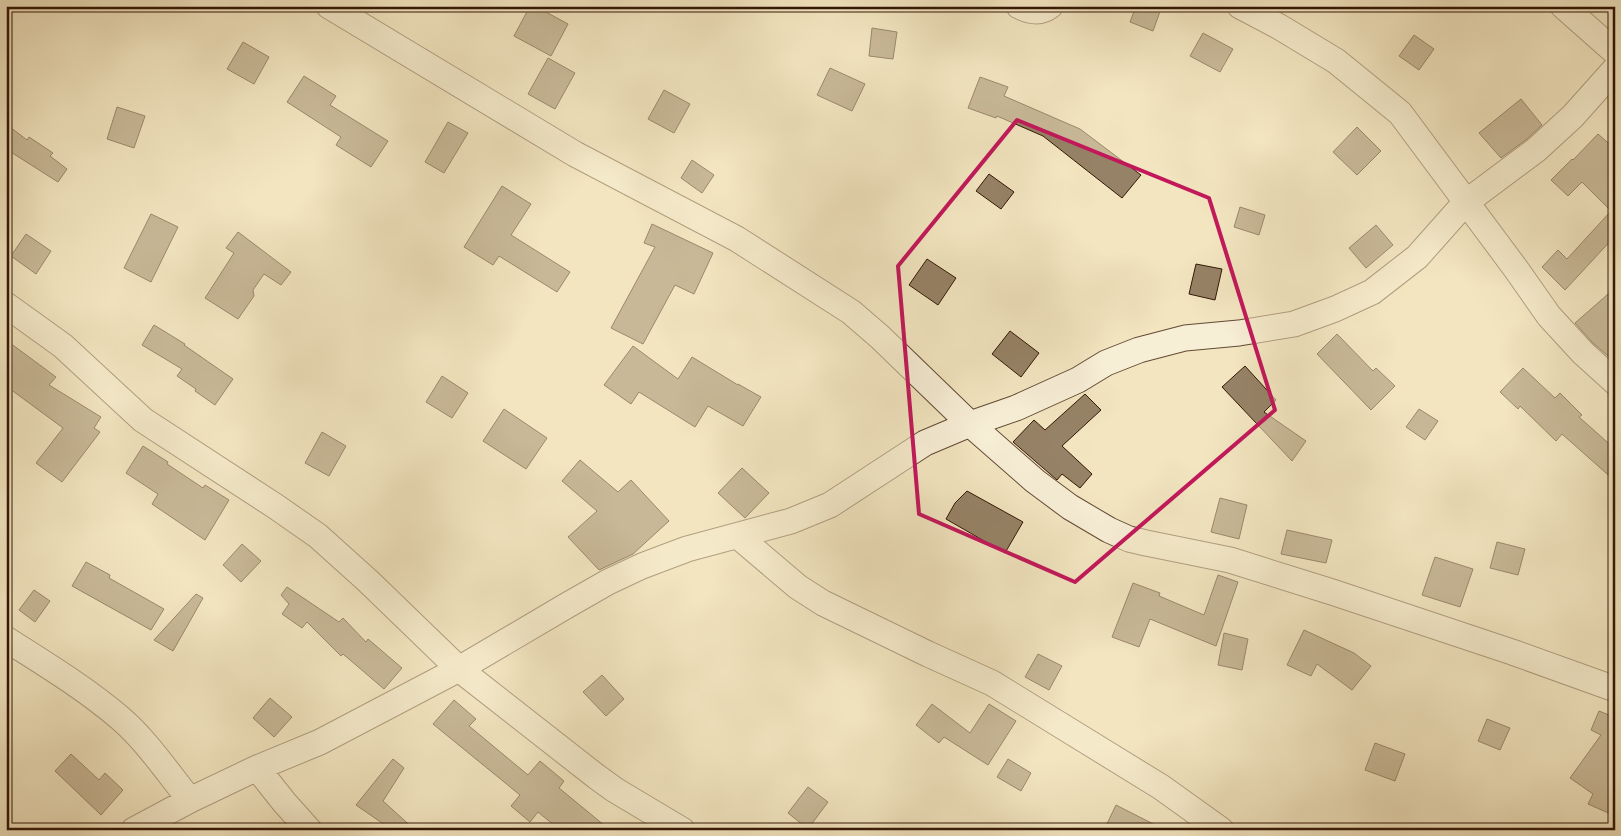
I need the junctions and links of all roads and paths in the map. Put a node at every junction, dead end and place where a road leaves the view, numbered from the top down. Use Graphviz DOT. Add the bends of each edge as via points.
graph roads {
  1 [pos="328,6"];
  2 [pos="1019,6"];
  3 [pos="1050,6"];
  4 [pos="1240,6"];
  5 [pos="1563,6"];
  6 [pos="1615,52"];
  7 [pos="1615,70"];
  8 [pos="1465,203"];
  9 [pos="6,305"];
  10 [pos="1615,382"];
  11 [pos="970,424"];
  12 [pos="739,537"];
  13 [pos="6,639"];
  14 [pos="459,669"];
  15 [pos="1615,689"];
  16 [pos="257,768"];
  17 [pos="190,800"];
  18 [pos="134,830"];
  19 [pos="309,830"];
  20 [pos="682,830"];
  21 [pos="1221,830"];
  1 -- 11 [label="street" via="575,154 737,239 851,312"];
  2 -- 3 [label="street" via="1029,11 1044,11"];
  4 -- 8 [label="street" via="1336,61 1400,113"];
  5 -- 6 [label="street"];
  7 -- 8 [label="street" via="1536,150"];
  8 -- 10 [label="street" via="1549,316"];
  8 -- 11 [label="street" via="1417,257 1372,292 1335,309 1294,324 1185,338 1139,350 1016,408"];
  9 -- 14 [label="street" via="63,346 143,420 318,536"];
  11 -- 12 [label="street" via="925,443 830,505 791,522"];
  11 -- 15 [label="street" via="1070,507 1129,539 1230,560"];
  12 -- 14 [label="street" via="687,549 634,570"];
  12 -- 21 [label="street" via="798,587 823,603 992,683 1161,787"];
  13 -- 17 [label="street" via="121,719"];
  14 -- 16 [label="street" via="320,742"];
  14 -- 20 [label="street" via="615,790"];
  16 -- 17 [label="street"];
  16 -- 19 [label="street"];
  17 -- 18 [label="street"];
}
